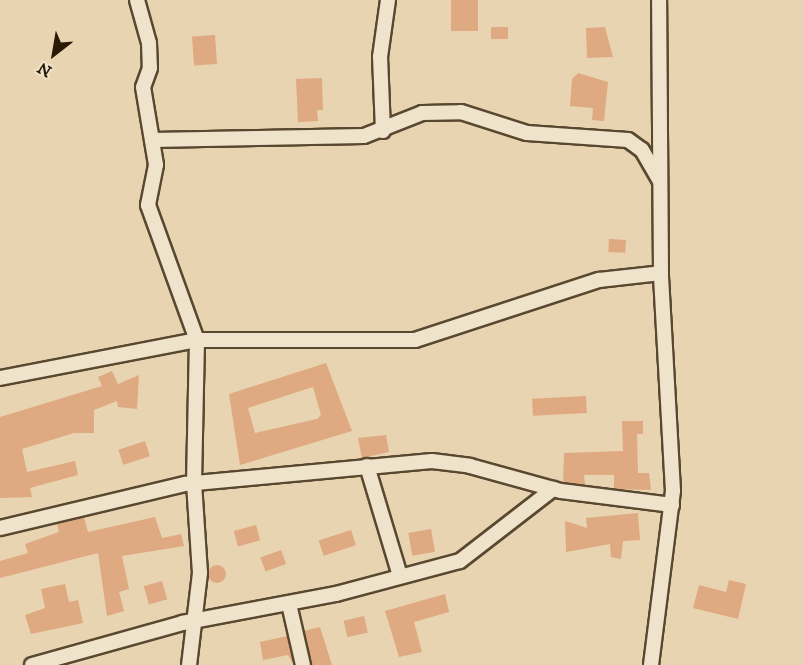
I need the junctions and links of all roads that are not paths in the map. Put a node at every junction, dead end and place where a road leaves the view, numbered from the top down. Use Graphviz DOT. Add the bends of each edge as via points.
graph roads {
  1 [pos="137,0"];
  2 [pos="388,0"];
  3 [pos="659,0"];
  4 [pos="383,131"];
  5 [pos="152,140"];
  6 [pos="660,181"];
  7 [pos="661,273"];
  8 [pos="197,340"];
  9 [pos="0,378"];
  10 [pos="367,466"];
  11 [pos="194,483"];
  12 [pos="553,489"];
  13 [pos="672,506"];
  14 [pos="0,528"];
  15 [pos="400,576"];
  16 [pos="290,604"];
  17 [pos="196,620"];
  18 [pos="32,665"];
  19 [pos="189,665"];
  20 [pos="303,665"];
  21 [pos="651,665"];
  1 -- 5 [label="street" via="149,43 143,87"];
  2 -- 4 [label="street" via="380,57"];
  3 -- 6 [label="street"];
  4 -- 5 [label="street" via="315,138"];
  4 -- 6 [label="street" via="422,113 460,112 519,132 628,140 642,150"];
  5 -- 8 [label="street" via="156,165 148,205"];
  6 -- 7 [label="street"];
  7 -- 8 [label="street" via="599,280 415,340"];
  7 -- 13 [label="street" via="673,442"];
  8 -- 9 [label="street"];
  8 -- 11 [label="street"];
  10 -- 11 [label="street"];
  10 -- 12 [label="street" via="448,462"];
  10 -- 15 [label="street"];
  11 -- 14 [label="street"];
  11 -- 17 [label="street" via="200,542"];
  12 -- 13 [label="street"];
  12 -- 15 [label="street" via="460,561"];
  13 -- 21 [label="street"];
  15 -- 16 [label="street"];
  16 -- 17 [label="street"];
  16 -- 20 [label="street"];
  17 -- 18 [label="street"];
  17 -- 19 [label="street"];
}
